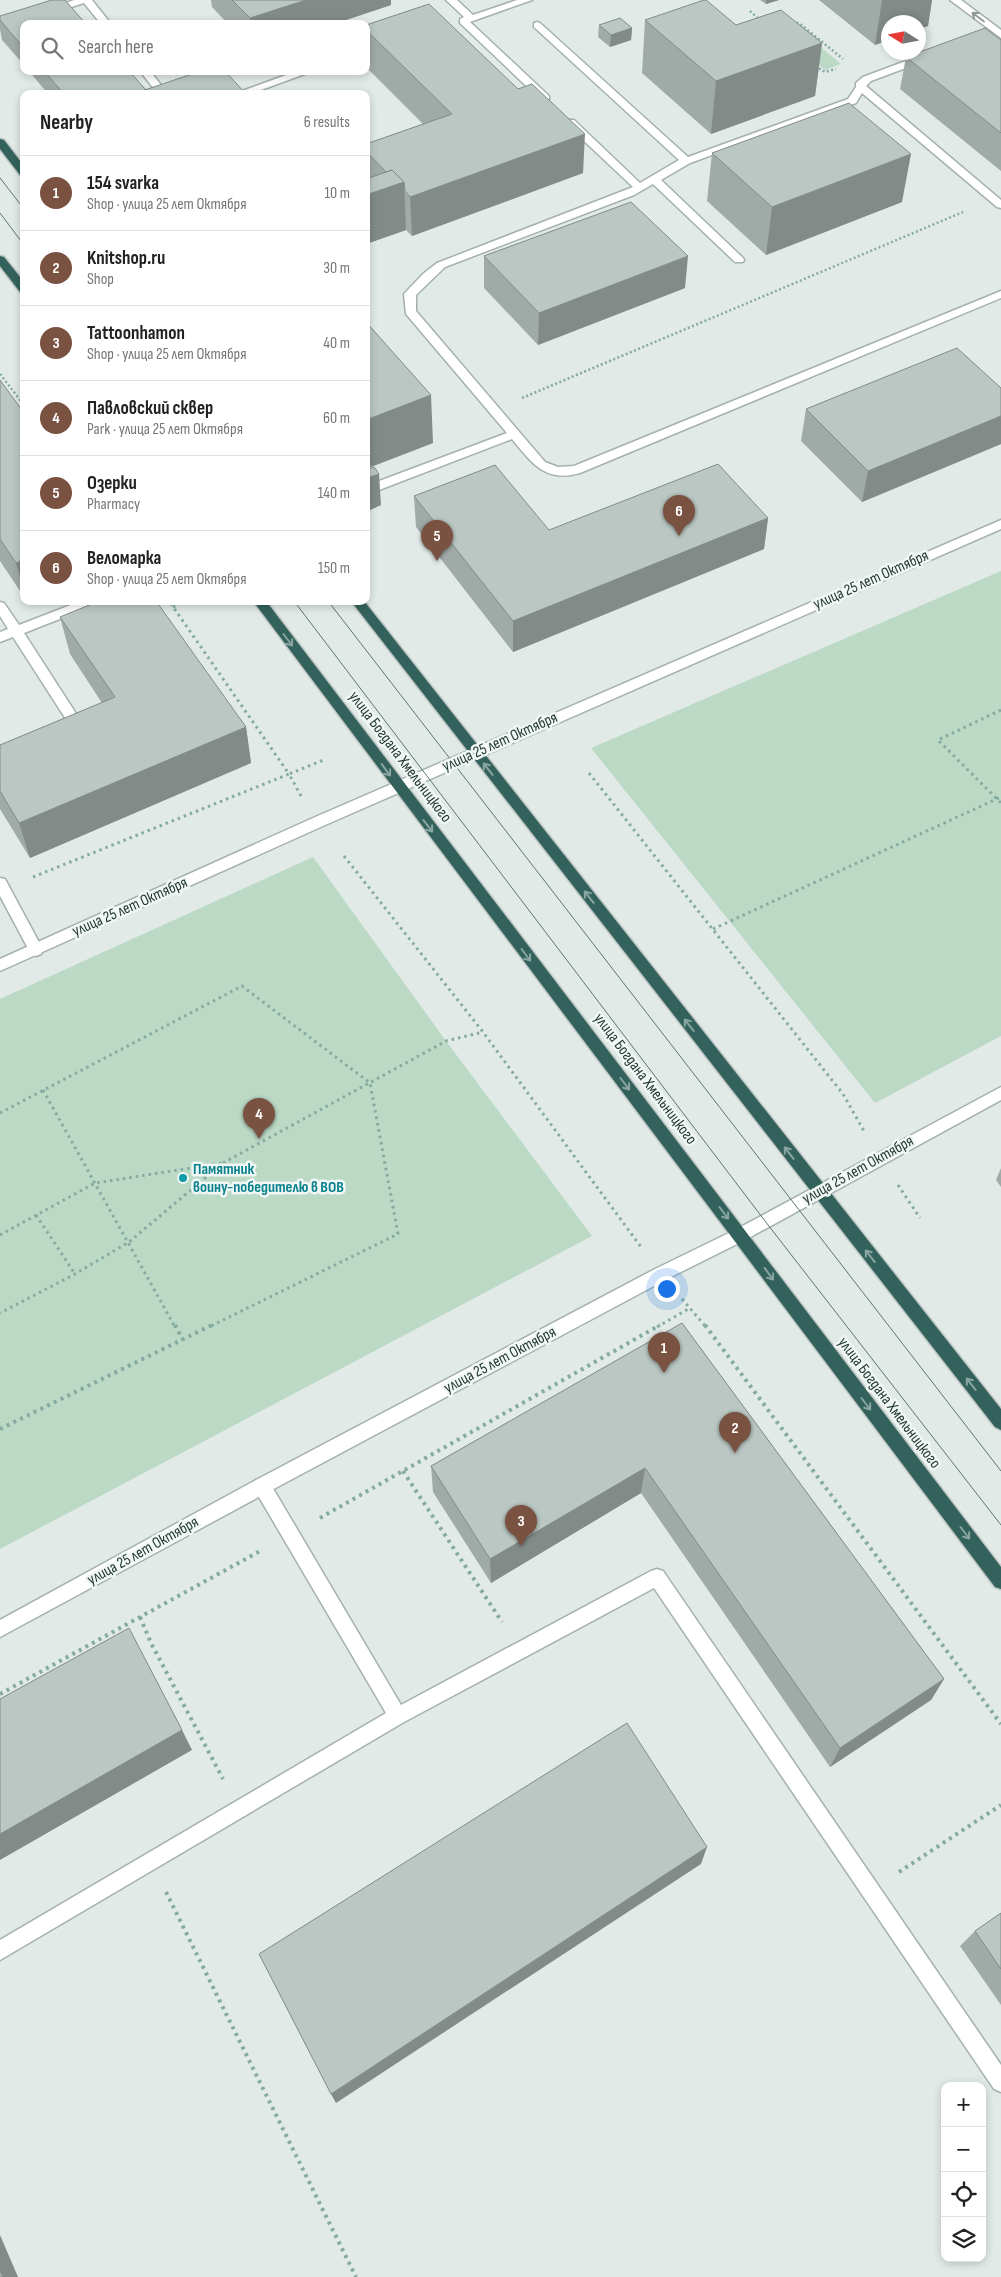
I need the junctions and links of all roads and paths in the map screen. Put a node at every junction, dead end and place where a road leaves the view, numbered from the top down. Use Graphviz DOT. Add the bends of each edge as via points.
graph roads {
  1 [pos="85,0"];
  2 [pos="451,0"];
  3 [pos="527,0"];
  4 [pos="955,0"];
  5 [pos="750,11"];
  6 [pos="37,14"];
  7 [pos="102,20"];
  8 [pos="463,21"];
  9 [pos="764,23"];
  10 [pos="537,25"];
  11 [pos="785,25"];
  12 [pos="998,33"];
  13 [pos="981,36"];
  14 [pos="930,55"];
  15 [pos="849,65"];
  16 [pos="815,66"];
  17 [pos="842,67"];
  18 [pos="148,75"];
  19 [pos="296,75"];
  20 [pos="861,87"];
  21 [pos="160,90"];
  22 [pos="251,90"];
  23 [pos="0,142"];
  24 [pos="686,161"];
  25 [pos="20,168"];
  26 [pos="655,180"];
  27 [pos="640,188"];
  28 [pos="997,202"];
  29 [pos="0,259"];
  30 [pos="738,260"];
  31 [pos="20,285"];
  32 [pos="1001,294"];
  33 [pos="0,374"];
  34 [pos="20,400"];
  35 [pos="494,410"];
  36 [pos="515,434"];
  37 [pos="370,489"];
  38 [pos="1001,524"];
  39 [pos="84,605"];
  40 [pos="177,605"];
  41 [pos="261,605"];
  42 [pos="360,605"];
  43 [pos="0,606"];
  44 [pos="173,607"];
  45 [pos="16,631"];
  46 [pos="0,637"];
  47 [pos="1001,710"];
  48 [pos="60,732"];
  49 [pos="476,753"];
  50 [pos="326,759"];
  51 [pos="589,773"];
  52 [pos="289,774"];
  53 [pos="398,787"];
  54 [pos="1001,797"];
  55 [pos="997,799"];
  56 [pos="304,800"];
  57 [pos="1001,803"];
  58 [pos="2,886"];
  59 [pos="713,929"];
  60 [pos="36,950"];
  61 [pos="0,966"];
  62 [pos="483,1032"];
  63 [pos="370,1083"];
  64 [pos="43,1090"];
  65 [pos="1001,1093"];
  66 [pos="0,1113"];
  67 [pos="879,1158"];
  68 [pos="224,1162"];
  69 [pos="95,1183"];
  70 [pos="819,1191"];
  71 [pos="36,1215"];
  72 [pos="920,1218"];
  73 [pos="0,1235"];
  74 [pos="740,1235"];
  75 [pos="129,1242"];
  76 [pos="75,1274"];
  77 [pos="690,1308"];
  78 [pos="0,1313"];
  79 [pos="184,1340"];
  80 [pos="1001,1422"];
  81 [pos="0,1429"];
  82 [pos="403,1470"];
  83 [pos="262,1486"];
  84 [pos="292,1534"];
  85 [pos="1001,1581"];
  86 [pos="140,1617"];
  87 [pos="0,1629"];
  88 [pos="521,1652"];
  89 [pos="0,1694"];
  90 [pos="398,1716"];
  91 [pos="1001,1805"];
  92 [pos="238,1809"];
  93 [pos="151,1860"];
  94 [pos="871,1891"];
  95 [pos="0,1951"];
  96 [pos="1001,2082"];
  97 [pos="356,2277"];
  1 -- 6 [label="street"];
  1 -- 7 [label="street"];
  2 -- 8 [label="street"];
  3 -- 8 [label="street"];
  12 -- 4 [label="street, one-way"];
  5 -- 9 [label="path"];
  8 -- 27 [label="street"];
  10 -- 24 [label="street"];
  11 -- 15 [label="path" via="798,23"];
  12 -- 13 [label="street"];
  14 -- 20 [label="street" via="867,79 860,83"];
  16 -- 17 [label="path" via="822,72"];
  18 -- 21 [label="street"];
  19 -- 22 [label="street"];
  20 -- 24 [label="street" via="852,101"];
  20 -- 28 [label="street"];
  23 -- 25 [label="highway"];
  24 -- 26 [label="street"];
  26 -- 27 [label="street"];
  26 -- 30 [label="street"];
  27 -- 35 [label="street" via="441,265 410,294 410,312"];
  28 -- 35 [label="path"];
  29 -- 31 [label="highway"];
  32 -- 36 [label="street" via="576,470 557,471 541,465"];
  33 -- 34 [label="path"];
  35 -- 36 [label="street"];
  36 -- 37 [label="street"];
  38 -- 49 [label="street, улица 25 лет Октября"];
  39 -- 45 [label="street"];
  40 -- 44 [label="path"];
  41 -- 53 [label="highway, улица Богдана Хмельницкого, one-way"];
  42 -- 49 [label="highway"];
  43 -- 45 [label="street"];
  44 -- 52 [label="path"];
  45 -- 46 [label="street"];
  45 -- 48 [label="street" via="77,726"];
  47 -- 55 [label="path" via="938,740"];
  49 -- 53 [label="street, улица 25 лет Октября"];
  70 -- 49 [label="highway, one-way"];
  50 -- 52 [label="path"];
  51 -- 59 [label="path"];
  52 -- 56 [label="path"];
  52 -- 58 [label="path"];
  53 -- 60 [label="street, улица 25 лет Октября"];
  53 -- 74 [label="highway, улица Богдана Хмельницкого, one-way"];
  54 -- 55 [label="path"];
  55 -- 57 [label="path"];
  55 -- 59 [label="path"];
  58 -- 60 [label="street"];
  59 -- 67 [label="path" via="843,1094"];
  60 -- 61 [label="street, улица 25 лет Октября"];
  62 -- 63 [label="path" via="446,1041"];
  63 -- 64 [label="path" via="242,986"];
  63 -- 68 [label="path"];
  63 -- 79 [label="path" via="398,1234"];
  64 -- 66 [label="path"];
  64 -- 69 [label="path"];
  65 -- 67 [label="street, улица 25 лет Октября"];
  67 -- 70 [label="street, улица 25 лет Октября"];
  67 -- 72 [label="path"];
  68 -- 69 [label="path"];
  68 -- 75 [label="path"];
  69 -- 71 [label="path"];
  69 -- 75 [label="path"];
  70 -- 74 [label="street, улица 25 лет Октября"];
  80 -- 70 [label="highway, one-way"];
  71 -- 73 [label="path"];
  71 -- 76 [label="path"];
  74 -- 83 [label="street, улица 25 лет Октября" via="643,1283"];
  74 -- 85 [label="highway, улица Богдана Хмельницкого, one-way"];
  75 -- 76 [label="path"];
  75 -- 79 [label="path"];
  76 -- 78 [label="path"];
  77 -- 82 [label="path"];
  79 -- 81 [label="path"];
  82 -- 84 [label="path"];
  82 -- 88 [label="path"];
  83 -- 84 [label="street"];
  83 -- 87 [label="street, улица 25 лет Октября"];
  84 -- 86 [label="path"];
  84 -- 90 [label="street"];
  86 -- 89 [label="path"];
  86 -- 92 [label="path"];
  88 -- 90 [label="street"];
  88 -- 94 [label="street" via="658,1577"];
  90 -- 92 [label="street"];
  91 -- 94 [label="path"];
  92 -- 93 [label="street"];
  93 -- 95 [label="street"];
  93 -- 97 [label="path"];
  94 -- 96 [label="street"];
}
